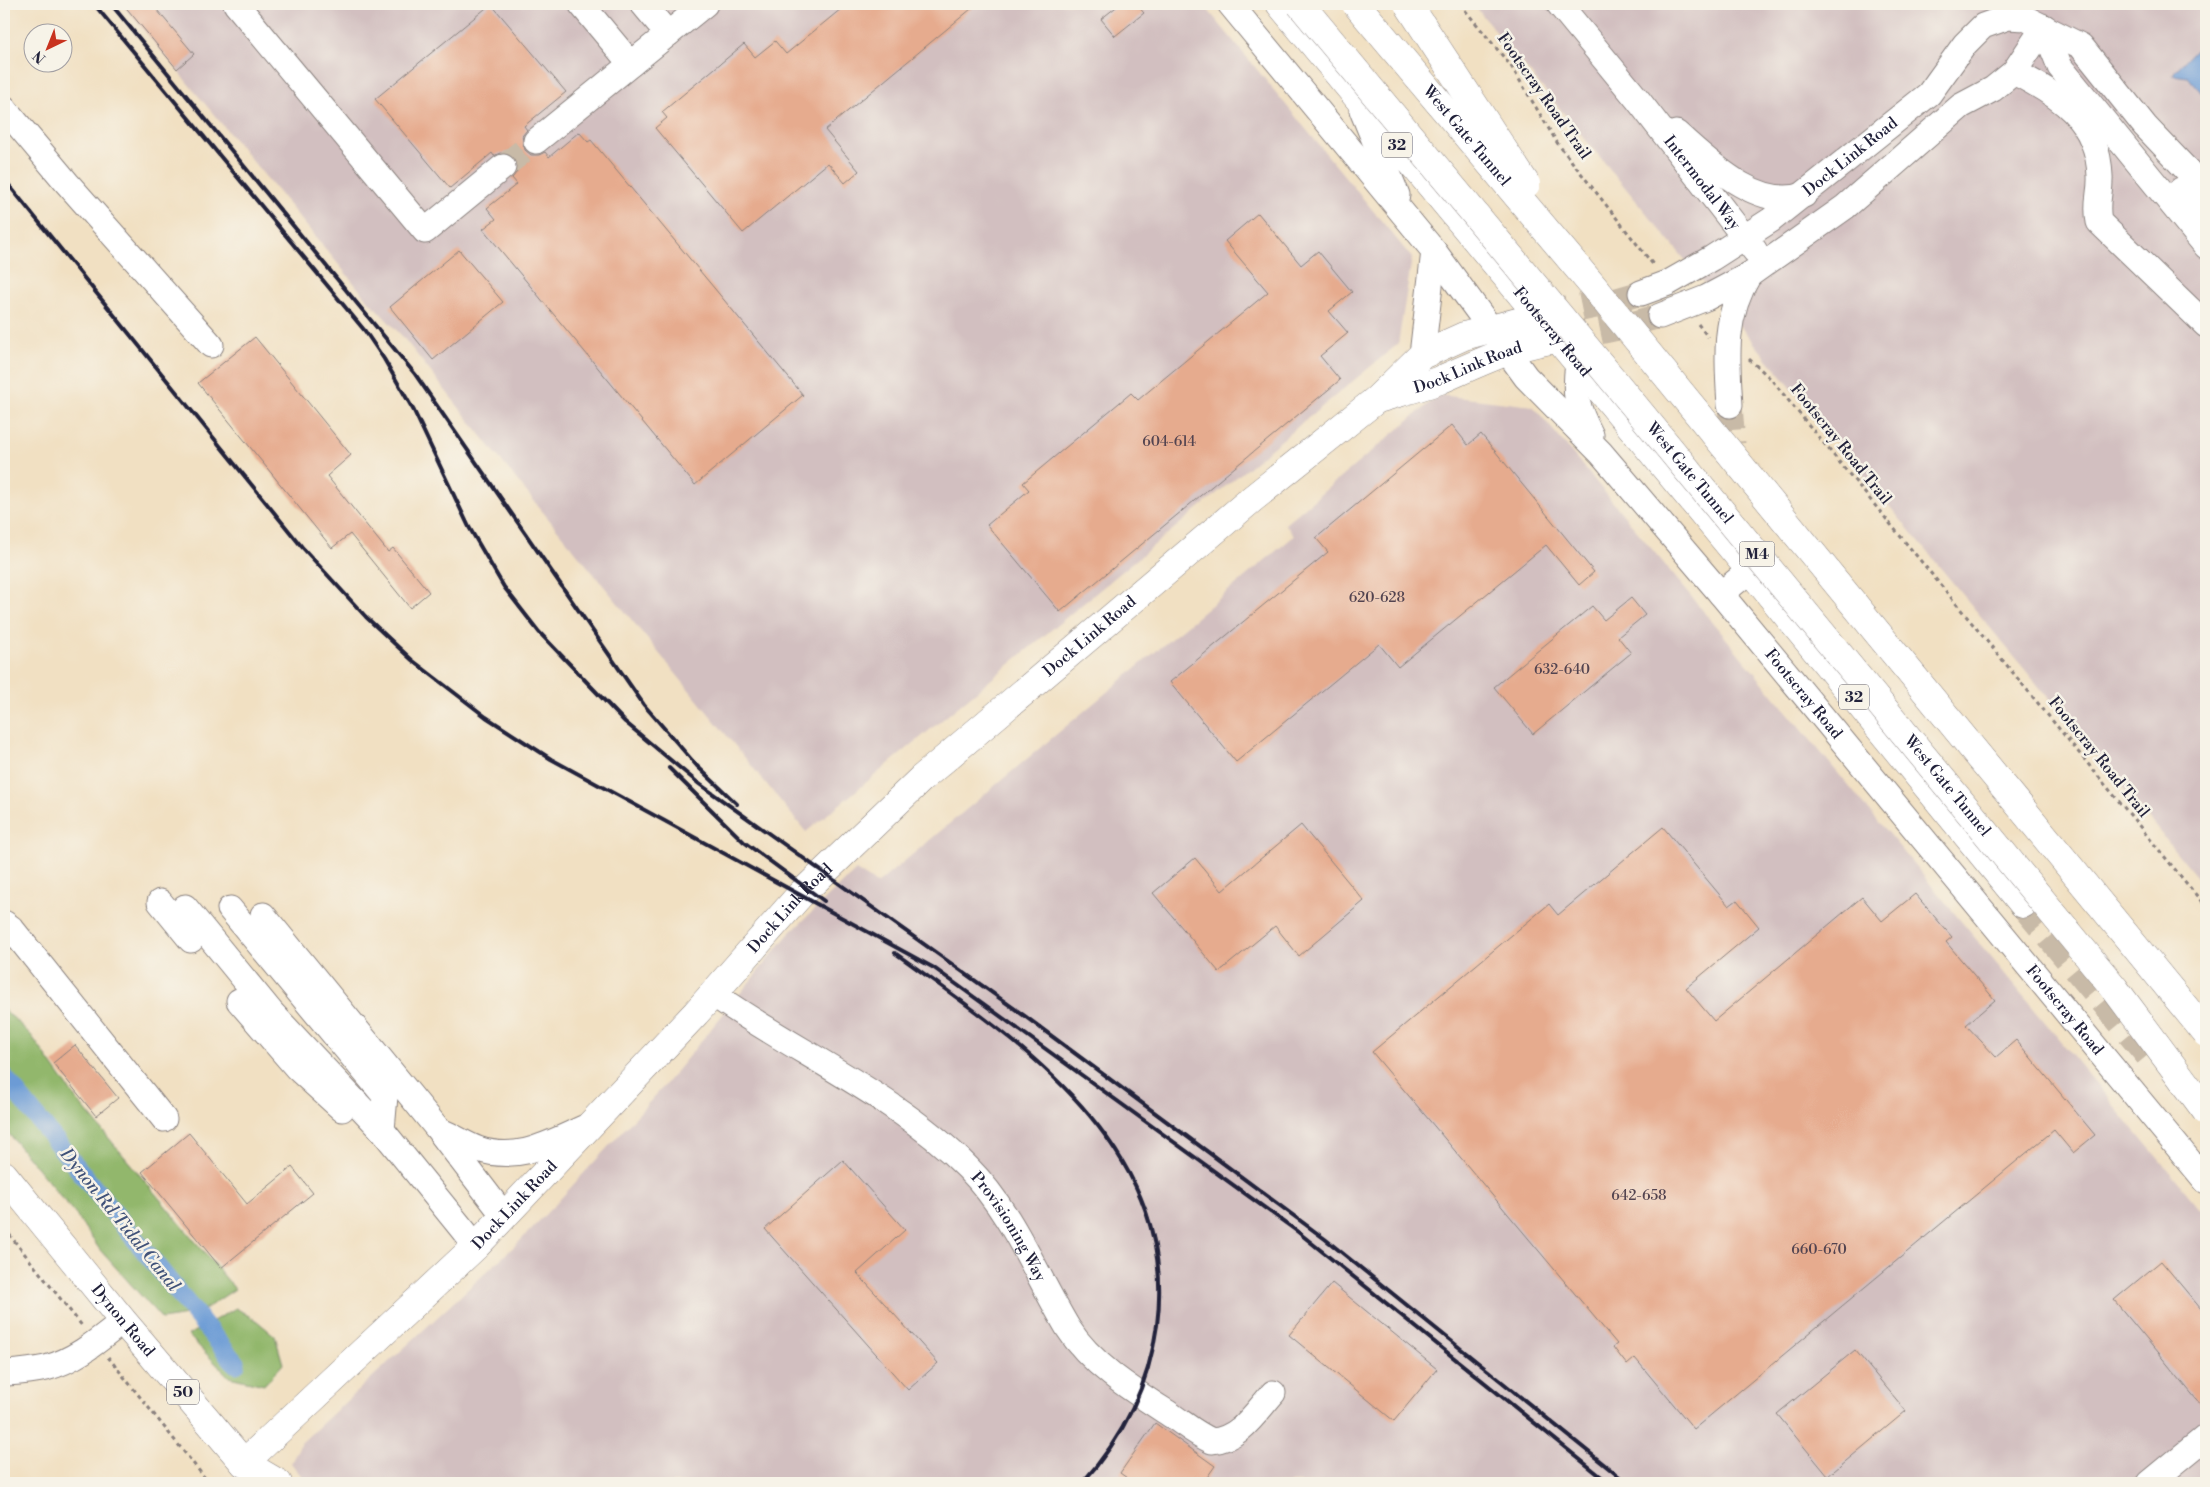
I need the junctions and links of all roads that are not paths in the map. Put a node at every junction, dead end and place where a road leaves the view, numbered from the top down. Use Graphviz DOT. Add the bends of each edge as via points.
graph roads {
  1 [pos="236,4"];
  2 [pos="581,4"];
  3 [pos="643,4"];
  4 [pos="705,4"];
  5 [pos="1230,4"];
  6 [pos="1280,4"];
  7 [pos="1300,4"];
  8 [pos="1356,4"];
  9 [pos="1408,4"];
  10 [pos="1559,4"];
  11 [pos="2044,27"];
  12 [pos="668,34"];
  13 [pos="631,64"];
  14 [pos="2014,72"];
  15 [pos="1355,94"];
  16 [pos="1638,100"];
  17 [pos="4,108"];
  18 [pos="536,141"];
  19 [pos="504,167"];
  20 [pos="2206,190"];
  21 [pos="1804,195"];
  22 [pos="2206,217"];
  23 [pos="1409,221"];
  24 [pos="1745,238"];
  25 [pos="2206,246"];
  26 [pos="1434,252"];
  27 [pos="1758,270"];
  28 [pos="1593,286"];
  29 [pos="1641,292"];
  30 [pos="1539,316"];
  31 [pos="1660,316"];
  32 [pos="2206,325"];
  33 [pos="1489,328"];
  34 [pos="1558,338"];
  35 [pos="211,345"];
  36 [pos="1507,353"];
  37 [pos="1422,355"];
  38 [pos="1579,362"];
  39 [pos="1377,399"];
  40 [pos="1730,405"];
  41 [pos="1601,453"];
  42 [pos="1750,570"];
  43 [pos="1721,594"];
  44 [pos="1953,818"];
  45 [pos="1923,840"];
  46 [pos="160,902"];
  47 [pos="2023,904"];
  48 [pos="263,916"];
  49 [pos="4,923"];
  50 [pos="712,994"];
  51 [pos="2206,1033"];
  52 [pos="2206,1111"];
  53 [pos="164,1119"];
  54 [pos="592,1125"];
  55 [pos="437,1128"];
  56 [pos="382,1130"];
  57 [pos="4,1175"];
  58 [pos="2206,1181"];
  59 [pos="505,1217"];
  60 [pos="476,1246"];
  61 [pos="123,1321"];
  62 [pos="7,1374"];
  63 [pos="1273,1393"];
  64 [pos="2206,1437"];
  65 [pos="246,1473"];
  66 [pos="278,1483"];
  67 [pos="2150,1483"];
  1 -- 19 [label="street" via="425,231"];
  2 -- 13 [label="street"];
  3 -- 12 [label="street"];
  4 -- 12 [label="street"];
  5 -- 23 [label="street, Footscray Road"];
  6 -- 15 [label="main road, Footscray Road / 32"];
  7 -- 52 [label="main road, West Gate Tunnel / M4, bridge" via="2115,989"];
  8 -- 28 [label="main road, West Gate Tunnel / M4, bridge"];
  9 -- 28 [label="main road, bridge"];
  10 -- 16 [label="street, Intermodal Way"];
  11 -- 14 [label="street, Dock Link Road"];
  11 -- 20 [label="street, Dock Link Road" via="2081,46 2146,126"];
  11 -- 21 [label="street, Dock Link Road" via="2025,18 2008,17 1984,26 1965,44 1929,94"];
  11 -- 22 [label="street"];
  11 -- 25 [label="street" via="2060,67"];
  12 -- 13 [label="street"];
  13 -- 18 [label="street"];
  14 -- 27 [label="street, Dock Link Road" via="1993,89 1961,106 1844,207"];
  14 -- 32 [label="street" via="2050,90 2082,121 2099,164 2096,206 2099,222"];
  15 -- 23 [label="street, Footscray Road"];
  15 -- 30 [label="main road, Footscray Road / 32"];
  16 -- 21 [label="street, Intermodal Way" via="1697,152 1744,186 1774,198"];
  16 -- 24 [label="street, Intermodal Way"];
  17 -- 35 [label="street"];
  21 -- 24 [label="street, Dock Link Road"];
  23 -- 26 [label="street, Footscray Road"];
  24 -- 27 [label="street, Intermodal Way"];
  24 -- 29 [label="street, Dock Link Road" via="1668,283"];
  26 -- 33 [label="street, Footscray Road"];
  26 -- 37 [label="street"];
  27 -- 31 [label="street, Dock Link Road"];
  27 -- 40 [label="street" via="1739,292 1732,310 1726,351"];
  28 -- 51 [label="main road, West Gate Tunnel / M4, bridge"];
  30 -- 33 [label="main road, Dock Link Road"];
  30 -- 34 [label="main road, Footscray Road / 32"];
  33 -- 36 [label="street, Footscray Road"];
  33 -- 37 [label="main road, Dock Link Road"];
  34 -- 36 [label="main road, Dock Link Road"];
  34 -- 38 [label="main road, Footscray Road / 32"];
  36 -- 39 [label="main road, Dock Link Road" via="1438,381"];
  36 -- 41 [label="street, Footscray Road" via="1526,377"];
  37 -- 39 [label="main road, Dock Link Road"];
  38 -- 41 [label="street" via="1574,389 1577,405"];
  38 -- 42 [label="main road, Footscray Road / 32"];
  39 -- 50 [label="main road, Dock Link Road" via="1252,499 921,779 822,872"];
  41 -- 43 [label="street, Footscray Road"];
  42 -- 43 [label="street"];
  42 -- 44 [label="main road, Footscray Road / 32"];
  43 -- 45 [label="street, Footscray Road"];
  44 -- 45 [label="street"];
  44 -- 47 [label="main road, Footscray Road / 32"];
  45 -- 58 [label="street, Footscray Road"];
  46 -- 56 [label="street" via="297,1068 364,1129"];
  48 -- 55 [label="street"];
  49 -- 53 [label="street"];
  50 -- 54 [label="main road, Dock Link Road"];
  50 -- 63 [label="street, Provisioning Way" via="854,1083 955,1155 999,1208 1069,1329 1093,1357 1139,1394 1212,1441 1230,1438 1239,1432"];
  54 -- 55 [label="street" via="524,1154 502,1155 478,1149"];
  54 -- 59 [label="main road, Dock Link Road"];
  55 -- 59 [label="street"];
  56 -- 56 [label="street" via="271,1012 208,908 385,1096"];
  56 -- 60 [label="street"];
  57 -- 61 [label="main road, Dynon Road / 50"];
  59 -- 60 [label="main road, Dock Link Road"];
  60 -- 65 [label="main road, Dock Link Road"];
  61 -- 62 [label="street" via="79,1355 62,1363"];
  61 -- 65 [label="main road, Dynon Road / 50"];
  64 -- 67 [label="street"];
  65 -- 66 [label="main road, Dynon Road / 50"];
}
